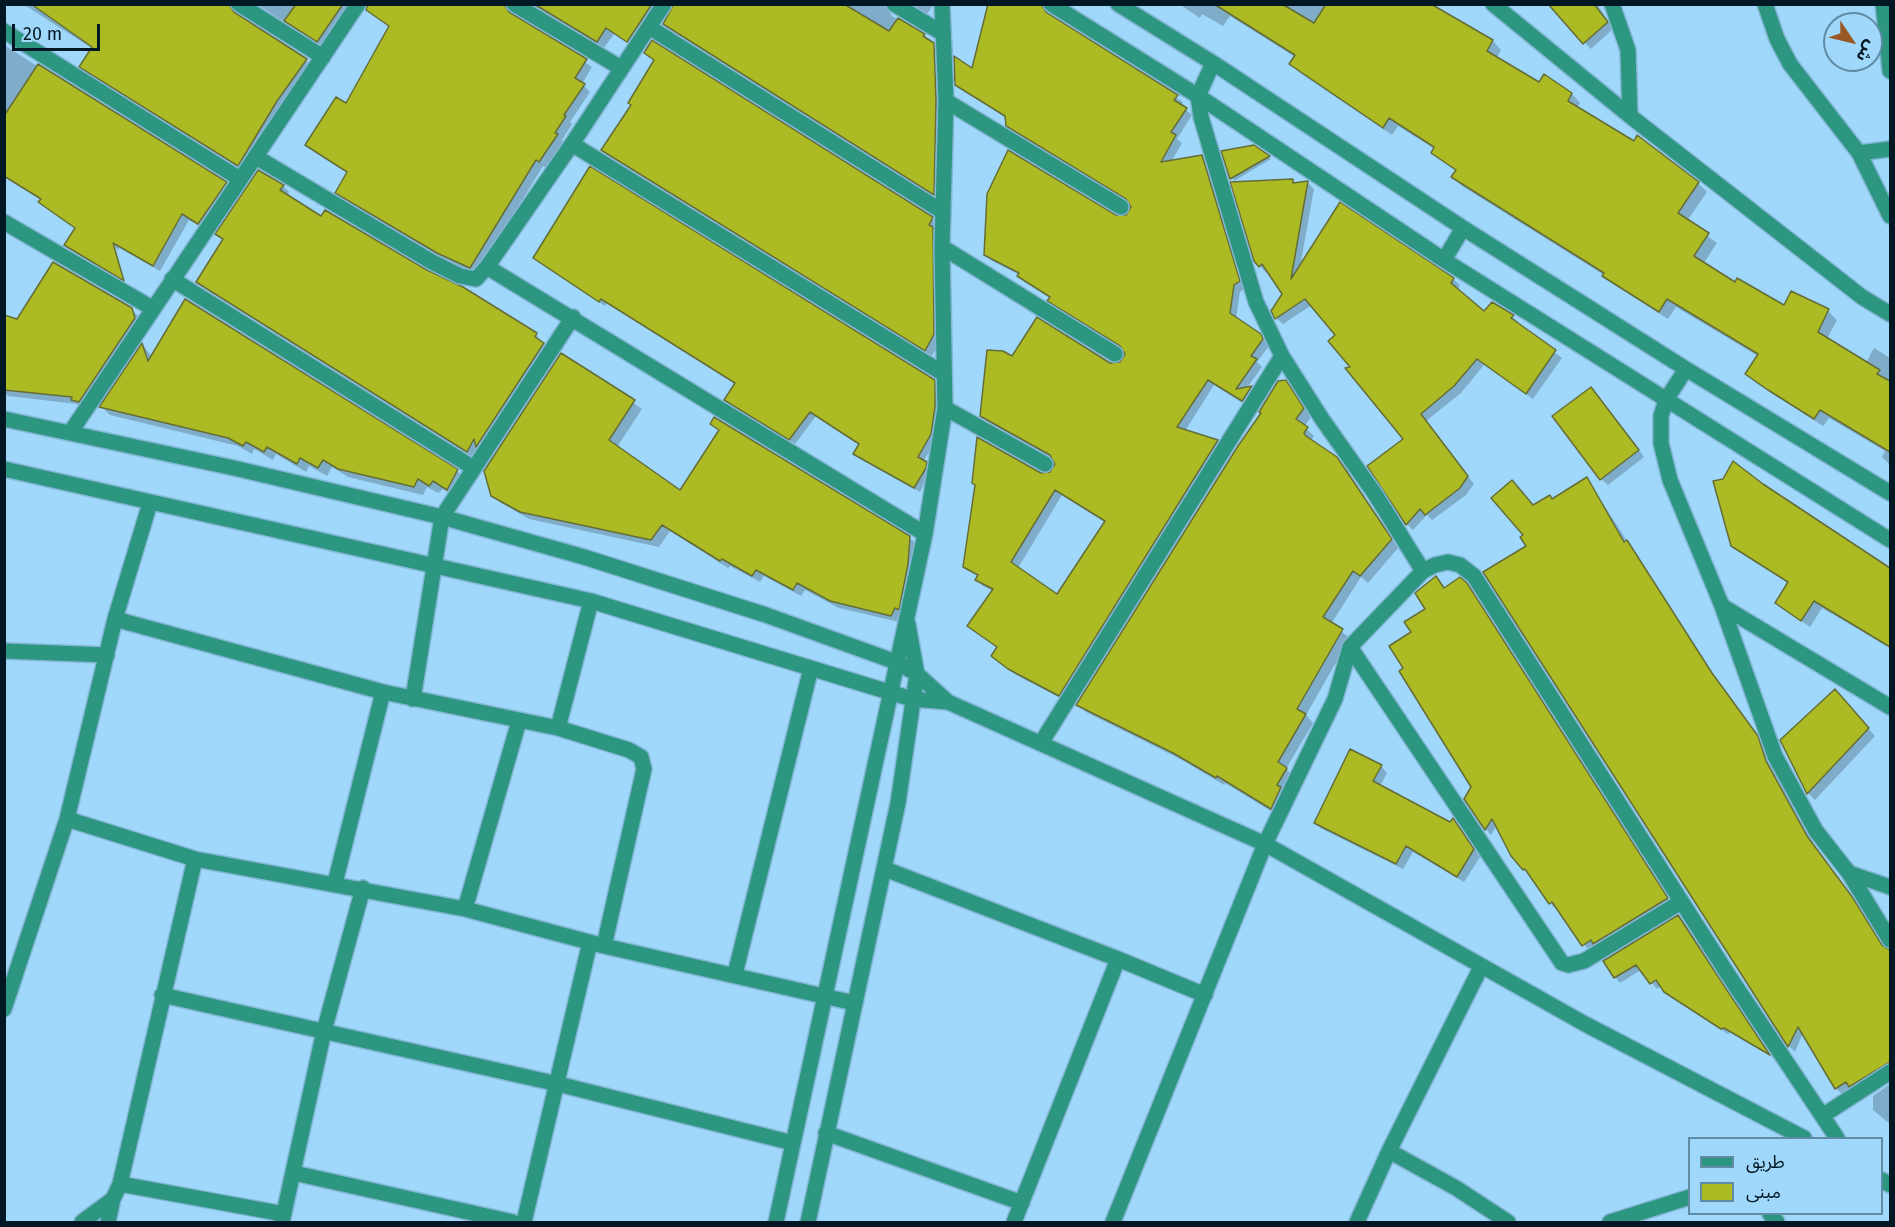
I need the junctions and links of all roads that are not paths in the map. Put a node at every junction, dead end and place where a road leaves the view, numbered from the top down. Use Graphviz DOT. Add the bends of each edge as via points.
graph roads {
  1 [pos="239,4"];
  2 [pos="358,4"];
  3 [pos="514,4"];
  4 [pos="664,4"];
  5 [pos="894,4"];
  6 [pos="942,4"];
  7 [pos="1051,4"];
  8 [pos="1118,4"];
  9 [pos="1493,4"];
  10 [pos="1612,4"];
  11 [pos="1766,4"];
  12 [pos="1883,4"];
  13 [pos="649,27"];
  14 [pos="4,32"];
  15 [pos="942,33"];
  16 [pos="323,57"];
  17 [pos="1213,63"];
  18 [pos="621,68"];
  19 [pos="1890,71"];
  20 [pos="1198,96"];
  21 [pos="946,101"];
  22 [pos="1630,116"];
  23 [pos="572,144"];
  24 [pos="1890,149"];
  25 [pos="1859,153"];
  26 [pos="256,157"];
  27 [pos="240,179"];
  28 [pos="1121,207"];
  29 [pos="943,212"];
  30 [pos="1890,216"];
  31 [pos="4,222"];
  32 [pos="1463,228"];
  33 [pos="942,248"];
  34 [pos="1444,260"];
  35 [pos="487,267"];
  36 [pos="172,279"];
  37 [pos="152,308"];
  38 [pos="1890,314"];
  39 [pos="573,317"];
  40 [pos="1115,354"];
  41 [pos="1282,356"];
  42 [pos="1686,369"];
  43 [pos="944,374"];
  44 [pos="1666,400"];
  45 [pos="945,408"];
  46 [pos="4,420"];
  47 [pos="70,433"];
  48 [pos="1045,464"];
  49 [pos="472,467"];
  50 [pos="4,469"];
  51 [pos="1890,493"];
  52 [pos="150,503"];
  53 [pos="442,517"];
  54 [pos="925,534"];
  55 [pos="1890,540"];
  56 [pos="434,564"];
  57 [pos="1423,571"];
  58 [pos="591,601"];
  59 [pos="1722,606"];
  60 [pos="115,619"];
  61 [pos="907,619"];
  62 [pos="1350,647"];
  63 [pos="4,651"];
  64 [pos="107,655"];
  65 [pos="896,662"];
  66 [pos="811,668"];
  67 [pos="917,674"];
  68 [pos="383,692"];
  69 [pos="889,692"];
  70 [pos="413,699"];
  71 [pos="912,699"];
  72 [pos="948,702"];
  73 [pos="1890,707"];
  74 [pos="519,721"];
  75 [pos="558,728"];
  76 [pos="1041,743"];
  77 [pos="67,819"];
  78 [pos="1265,844"];
  79 [pos="195,859"];
  80 [pos="885,869"];
  81 [pos="1849,873"];
  82 [pos="335,883"];
  83 [pos="1890,887"];
  84 [pos="363,888"];
  85 [pos="1681,902"];
  86 [pos="465,909"];
  87 [pos="1890,940"];
  88 [pos="597,944"];
  89 [pos="1118,958"];
  90 [pos="1481,967"];
  91 [pos="735,974"];
  92 [pos="162,995"];
  93 [pos="1204,995"];
  94 [pos="826,996"];
  95 [pos="854,1003"];
  96 [pos="4,1009"];
  97 [pos="324,1031"];
  98 [pos="1890,1072"];
  99 [pos="558,1084"];
  100 [pos="1822,1116"];
  101 [pos="826,1133"];
  102 [pos="1802,1137"];
  103 [pos="1836,1137"];
  104 [pos="793,1143"];
  105 [pos="1389,1151"];
  106 [pos="294,1173"];
  107 [pos="120,1184"];
  108 [pos="1688,1197"];
  109 [pos="112,1199"];
  110 [pos="1022,1203"];
  111 [pos="283,1218"];
  112 [pos="82,1222"];
  113 [pos="108,1222"];
  114 [pos="513,1222"];
  115 [pos="524,1222"];
  116 [pos="776,1222"];
  117 [pos="808,1222"];
  118 [pos="1014,1222"];
  119 [pos="1113,1222"];
  120 [pos="1357,1222"];
  121 [pos="1508,1222"];
  122 [pos="1610,1222"];
  1 -- 16 [label="street"];
  2 -- 16 [label="street"];
  3 -- 18 [label="street"];
  4 -- 13 [label="street"];
  5 -- 15 [label="street"];
  6 -- 15 [label="street"];
  7 -- 20 [label="street"];
  8 -- 17 [label="street"];
  9 -- 22 [label="street"];
  10 -- 22 [label="street" via="1628,50"];
  11 -- 25 [label="street" via="1790,64"];
  12 -- 19 [label="street"];
  13 -- 18 [label="street"];
  13 -- 29 [label="street"];
  14 -- 27 [label="street"];
  15 -- 21 [label="street"];
  16 -- 26 [label="street"];
  17 -- 20 [label="street"];
  17 -- 32 [label="street"];
  18 -- 23 [label="street"];
  20 -- 34 [label="street"];
  20 -- 41 [label="street" via="1205,135 1240,257"];
  21 -- 28 [label="street"];
  21 -- 29 [label="street"];
  22 -- 38 [label="street" via="1862,297"];
  23 -- 35 [label="street"];
  23 -- 43 [label="street"];
  24 -- 25 [label="street"];
  25 -- 30 [label="street"];
  26 -- 27 [label="street"];
  26 -- 35 [label="street" via="460,276 476,279"];
  27 -- 36 [label="street"];
  29 -- 33 [label="street"];
  31 -- 37 [label="street"];
  32 -- 34 [label="street"];
  32 -- 42 [label="street"];
  33 -- 40 [label="street"];
  33 -- 43 [label="street"];
  34 -- 44 [label="street"];
  35 -- 39 [label="street"];
  36 -- 37 [label="street"];
  36 -- 49 [label="street"];
  37 -- 47 [label="street"];
  39 -- 49 [label="street"];
  39 -- 54 [label="street"];
  41 -- 57 [label="street"];
  41 -- 76 [label="street"];
  42 -- 44 [label="street"];
  42 -- 51 [label="street"];
  43 -- 45 [label="street"];
  44 -- 55 [label="street"];
  44 -- 59 [label="street" via="1660,429 1663,459"];
  45 -- 48 [label="street"];
  45 -- 54 [label="street"];
  46 -- 47 [label="street"];
  47 -- 53 [label="street"];
  49 -- 53 [label="street"];
  50 -- 52 [label="street"];
  52 -- 56 [label="street"];
  52 -- 60 [label="street"];
  53 -- 56 [label="street"];
  53 -- 65 [label="street" via="732,604"];
  54 -- 61 [label="street"];
  56 -- 58 [label="street"];
  56 -- 70 [label="street"];
  57 -- 62 [label="street"];
  57 -- 85 [label="street" via="1449,562 1474,576"];
  58 -- 66 [label="street"];
  58 -- 75 [label="street"];
  59 -- 73 [label="street"];
  59 -- 81 [label="street" via="1775,756 1816,831"];
  60 -- 64 [label="street"];
  60 -- 68 [label="street"];
  61 -- 65 [label="street"];
  61 -- 67 [label="street"];
  62 -- 78 [label="street" via="1335,699"];
  62 -- 85 [label="street" via="1562,963 1584,961"];
  63 -- 64 [label="street"];
  64 -- 77 [label="street"];
  65 -- 67 [label="street"];
  65 -- 69 [label="street"];
  66 -- 69 [label="street"];
  66 -- 91 [label="street"];
  67 -- 71 [label="street"];
  67 -- 72 [label="street"];
  68 -- 70 [label="street"];
  68 -- 82 [label="street"];
  69 -- 71 [label="street"];
  69 -- 94 [label="street"];
  70 -- 74 [label="street"];
  71 -- 72 [label="street"];
  71 -- 80 [label="street"];
  72 -- 76 [label="street"];
  74 -- 75 [label="street"];
  74 -- 86 [label="street"];
  75 -- 88 [label="street" via="629,750 645,763"];
  76 -- 78 [label="street"];
  77 -- 79 [label="street"];
  77 -- 96 [label="street"];
  78 -- 90 [label="street"];
  78 -- 93 [label="street"];
  79 -- 82 [label="street"];
  79 -- 92 [label="street"];
  80 -- 89 [label="street"];
  80 -- 95 [label="street"];
  81 -- 83 [label="street"];
  81 -- 87 [label="street"];
  82 -- 84 [label="street"];
  84 -- 86 [label="street"];
  84 -- 97 [label="street"];
  85 -- 100 [label="street"];
  86 -- 88 [label="street"];
  88 -- 91 [label="street"];
  88 -- 99 [label="street"];
  89 -- 93 [label="street"];
  89 -- 110 [label="street"];
  90 -- 102 [label="street"];
  90 -- 105 [label="street"];
  91 -- 94 [label="street"];
  92 -- 97 [label="street"];
  92 -- 107 [label="street"];
  93 -- 119 [label="street"];
  94 -- 95 [label="street"];
  94 -- 104 [label="street"];
  95 -- 101 [label="street"];
  97 -- 99 [label="street"];
  97 -- 106 [label="street"];
  98 -- 100 [label="street"];
  99 -- 104 [label="street"];
  99 -- 115 [label="street"];
  100 -- 103 [label="street"];
  101 -- 110 [label="street"];
  101 -- 117 [label="street"];
  104 -- 116 [label="street"];
  105 -- 120 [label="street"];
  105 -- 121 [label="street"];
  106 -- 111 [label="street"];
  106 -- 114 [label="street"];
  107 -- 109 [label="street"];
  107 -- 111 [label="street"];
  108 -- 122 [label="street"];
  109 -- 112 [label="street"];
  109 -- 113 [label="street"];
  110 -- 118 [label="street"];
}
